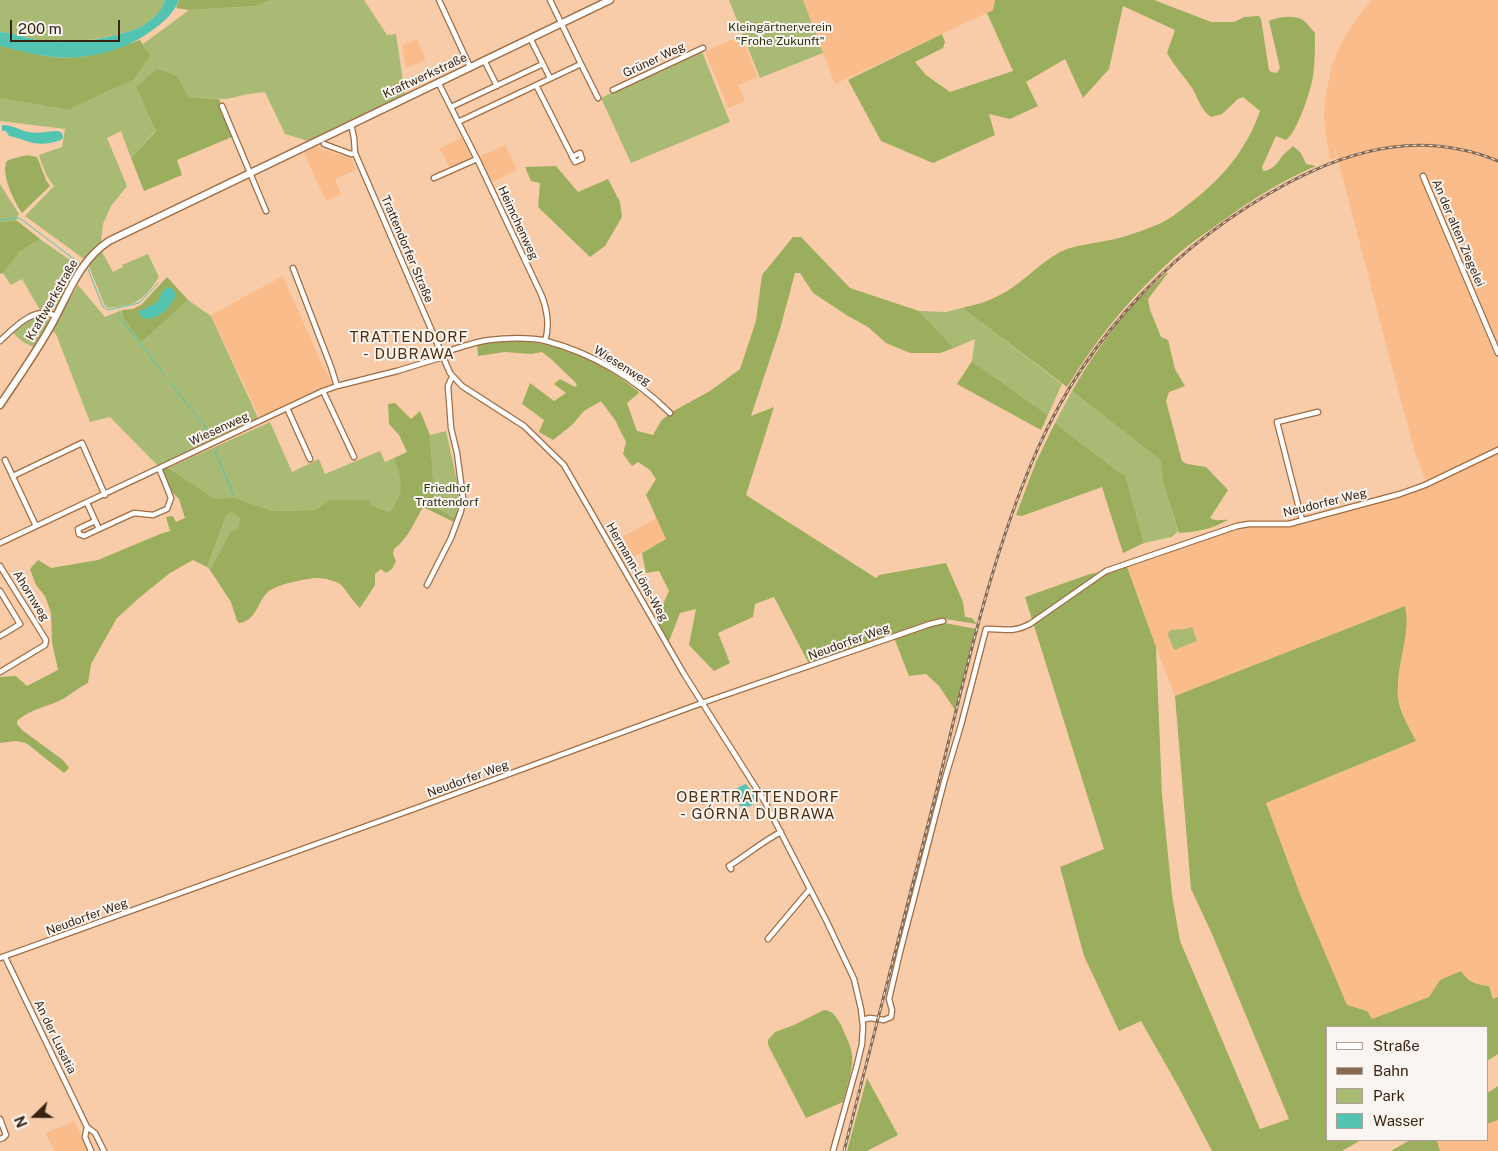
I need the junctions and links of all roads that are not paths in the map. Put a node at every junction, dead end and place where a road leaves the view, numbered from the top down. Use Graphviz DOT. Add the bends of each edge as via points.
graph roads {
  1 [pos="439,0"];
  2 [pos="550,0"];
  3 [pos="610,0"];
  4 [pos="561,23"];
  5 [pos="530,38"];
  6 [pos="703,48"];
  7 [pos="484,60"];
  8 [pos="543,64"];
  9 [pos="580,64"];
  10 [pos="470,67"];
  11 [pos="550,78"];
  12 [pos="438,82"];
  13 [pos="536,85"];
  14 [pos="497,86"];
  15 [pos="614,90"];
  16 [pos="598,98"];
  17 [pos="222,106"];
  18 [pos="451,107"];
  19 [pos="458,122"];
  20 [pos="351,124"];
  21 [pos="324,144"];
  22 [pos="355,153"];
  23 [pos="572,157"];
  24 [pos="477,159"];
  25 [pos="250,173"];
  26 [pos="1423,176"];
  27 [pos="434,178"];
  28 [pos="266,211"];
  29 [pos="292,268"];
  30 [pos="56,316"];
  31 [pos="544,340"];
  32 [pos="0,341"];
  33 [pos="1498,353"];
  34 [pos="442,355"];
  35 [pos="452,377"];
  36 [pos="337,386"];
  37 [pos="323,390"];
  38 [pos="0,405"];
  39 [pos="287,408"];
  40 [pos="1318,412"];
  41 [pos="670,413"];
  42 [pos="1498,450"];
  43 [pos="354,457"];
  44 [pos="310,459"];
  45 [pos="5,460"];
  46 [pos="159,468"];
  47 [pos="13,476"];
  48 [pos="105,495"];
  49 [pos="87,503"];
  50 [pos="95,520"];
  51 [pos="1302,520"];
  52 [pos="36,526"];
  53 [pos="99,529"];
  54 [pos="0,543"];
  55 [pos="0,566"];
  56 [pos="427,585"];
  57 [pos="0,591"];
  58 [pos="943,621"];
  59 [pos="0,636"];
  60 [pos="0,672"];
  61 [pos="702,703"];
  62 [pos="781,832"];
  63 [pos="731,869"];
  64 [pos="810,889"];
  65 [pos="768,939"];
  66 [pos="2,957"];
  67 [pos="862,1020"];
  68 [pos="0,1119"];
  69 [pos="87,1126"];
  70 [pos="2,1131"];
  71 [pos="0,1139"];
  72 [pos="91,1151"];
  73 [pos="104,1151"];
  74 [pos="834,1151"];
  1 -- 10 [label="street"];
  2 -- 4 [label="street"];
  3 -- 4 [label="main road, Kraftwerkstraße"];
  4 -- 5 [label="main road, Kraftwerkstraße"];
  4 -- 9 [label="street"];
  5 -- 7 [label="main road, Kraftwerkstraße"];
  5 -- 8 [label="street"];
  6 -- 15 [label="street, Grüner Weg"];
  7 -- 10 [label="main road, Kraftwerkstraße"];
  7 -- 14 [label="street"];
  8 -- 11 [label="street"];
  8 -- 14 [label="street"];
  9 -- 11 [label="street"];
  9 -- 16 [label="street"];
  10 -- 12 [label="main road, Kraftwerkstraße"];
  11 -- 13 [label="street"];
  12 -- 18 [label="street, Heimchenweg"];
  12 -- 20 [label="main road, Kraftwerkstraße"];
  13 -- 19 [label="street"];
  13 -- 23 [label="street"];
  14 -- 18 [label="street"];
  17 -- 25 [label="street"];
  18 -- 19 [label="street, Heimchenweg"];
  19 -- 24 [label="street, Heimchenweg"];
  20 -- 22 [label="street, Trattendorfer Straße"];
  20 -- 25 [label="main road, Kraftwerkstraße"];
  21 -- 22 [label="street"];
  22 -- 34 [label="street, Trattendorfer Straße"];
  24 -- 27 [label="street"];
  24 -- 31 [label="street, Heimchenweg" via="546,306 547,334"];
  25 -- 28 [label="street"];
  25 -- 30 [label="main road, Kraftwerkstraße" via="99,247 82,268"];
  26 -- 33 [label="street, An der alten Ziegelei"];
  29 -- 36 [label="street"];
  30 -- 32 [label="street" via="46,314 27,318"];
  30 -- 38 [label="main road, Kraftwerkstraße"];
  31 -- 34 [label="street, Wiesenweg" via="489,340"];
  31 -- 41 [label="street, Wiesenweg" via="592,357 638,385"];
  34 -- 35 [label="street, Hermann-Löns-Weg"];
  34 -- 36 [label="street, Wiesenweg" via="397,371"];
  35 -- 56 [label="street" via="448,386 451,428 463,498 451,538"];
  35 -- 61 [label="street, Hermann-Löns-Weg" via="524,426 563,465"];
  36 -- 37 [label="street, Wiesenweg"];
  37 -- 39 [label="street, Wiesenweg"];
  37 -- 43 [label="street"];
  39 -- 44 [label="street"];
  39 -- 46 [label="street, Wiesenweg"];
  40 -- 51 [label="street" via="1277,422"];
  42 -- 51 [label="street, Neudorfer Weg" via="1400,494"];
  45 -- 47 [label="street"];
  46 -- 48 [label="street, Wiesenweg"];
  46 -- 53 [label="street" via="171,498 167,508 153,515 134,513"];
  47 -- 48 [label="street" via="82,443"];
  47 -- 52 [label="street"];
  48 -- 49 [label="street, Wiesenweg"];
  49 -- 50 [label="street"];
  49 -- 52 [label="street, Wiesenweg"];
  50 -- 53 [label="street"];
  50 -- 53 [label="street" via="78,530 79,534 84,536"];
  51 -- 67 [label="street, Neudorfer Weg" via="1280,525 1237,526 1124,564 1102,573 1022,628 1008,631 986,629 900,952 889,999 891,1018"];
  52 -- 54 [label="street, Wiesenweg"];
  55 -- 60 [label="street, Ahornweg" via="46,640 45,644"];
  57 -- 59 [label="street" via="20,624"];
  58 -- 61 [label="street, Neudorfer Weg"];
  61 -- 62 [label="street, Hermann-Löns-Weg"];
  61 -- 66 [label="street, Neudorfer Weg"];
  62 -- 63 [label="street" via="729,866"];
  62 -- 64 [label="street, Hermann-Löns-Weg"];
  64 -- 65 [label="street"];
  64 -- 67 [label="street, Hermann-Löns-Weg" via="854,979"];
  66 -- 69 [label="street, An der Lusatia"];
  67 -- 74 [label="street, Hermann-Löns-Weg" via="862,1044"];
  68 -- 70 [label="street"];
  69 -- 72 [label="street, An der Lusatia" via="85,1137"];
  69 -- 73 [label="street, An der Lusatia" via="95,1133"];
  70 -- 71 [label="street" via="6,1136"];
}
